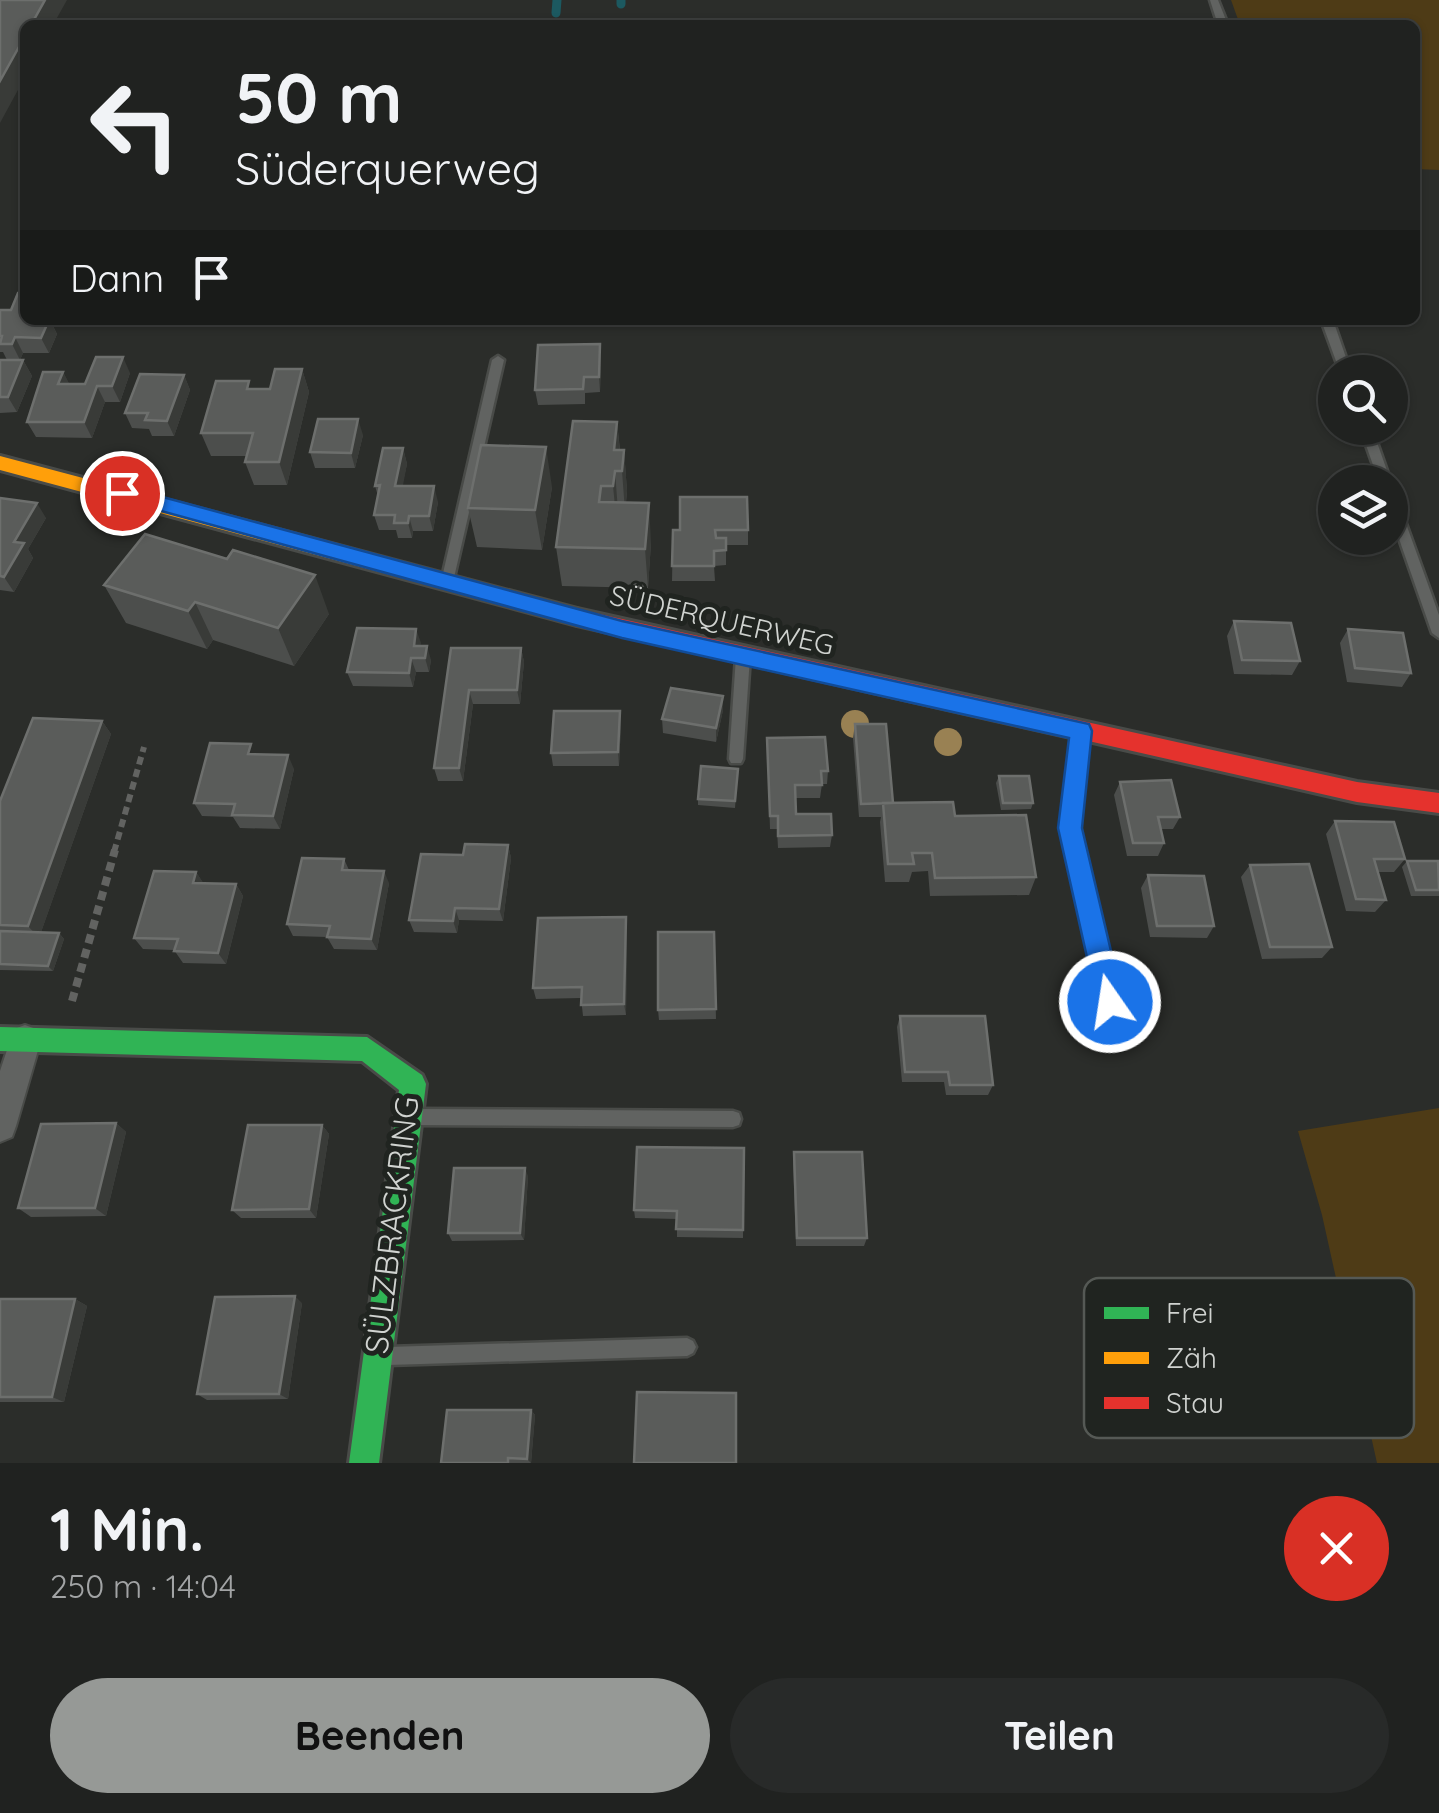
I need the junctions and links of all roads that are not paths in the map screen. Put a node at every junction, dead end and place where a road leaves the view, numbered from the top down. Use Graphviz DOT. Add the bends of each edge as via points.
graph roads {
  1 [pos="1330,325"];
  2 [pos="1340,355"];
  3 [pos="498,360"];
  4 [pos="0,463"];
  5 [pos="1408,546"];
  6 [pos="447,582"];
  7 [pos="1439,633"];
  8 [pos="743,656"];
  9 [pos="1081,731"];
  10 [pos="736,759"];
  11 [pos="1439,803"];
  12 [pos="1110,1002"];
  13 [pos="12,1040"];
  14 [pos="408,1117"];
  15 [pos="734,1119"];
  16 [pos="0,1126"];
  17 [pos="688,1347"];
  18 [pos="378,1356"];
  19 [pos="364,1463"];
  1 -- 2 [label="lane"];
  3 -- 6 [label="lane"];
  4 -- 6 [label="street, SÜDERQUERWEG"];
  5 -- 7 [label="lane"];
  6 -- 8 [label="street, SÜDERQUERWEG"];
  8 -- 9 [label="street, SÜDERQUERWEG"];
  8 -- 10 [label="lane"];
  9 -- 11 [label="street, SÜDERQUERWEG" via="1356,792"];
  9 -- 12 [label="lane" via="1070,828"];
  13 -- 14 [label="street, SÜLZBRACKRING" via="367,1049 413,1084"];
  13 -- 16 [label="street, SÜLZBRACKRING"];
  14 -- 15 [label="lane"];
  14 -- 18 [label="street, SÜLZBRACKRING"];
  17 -- 18 [label="lane"];
  18 -- 19 [label="street, SÜLZBRACKRING"];
}
